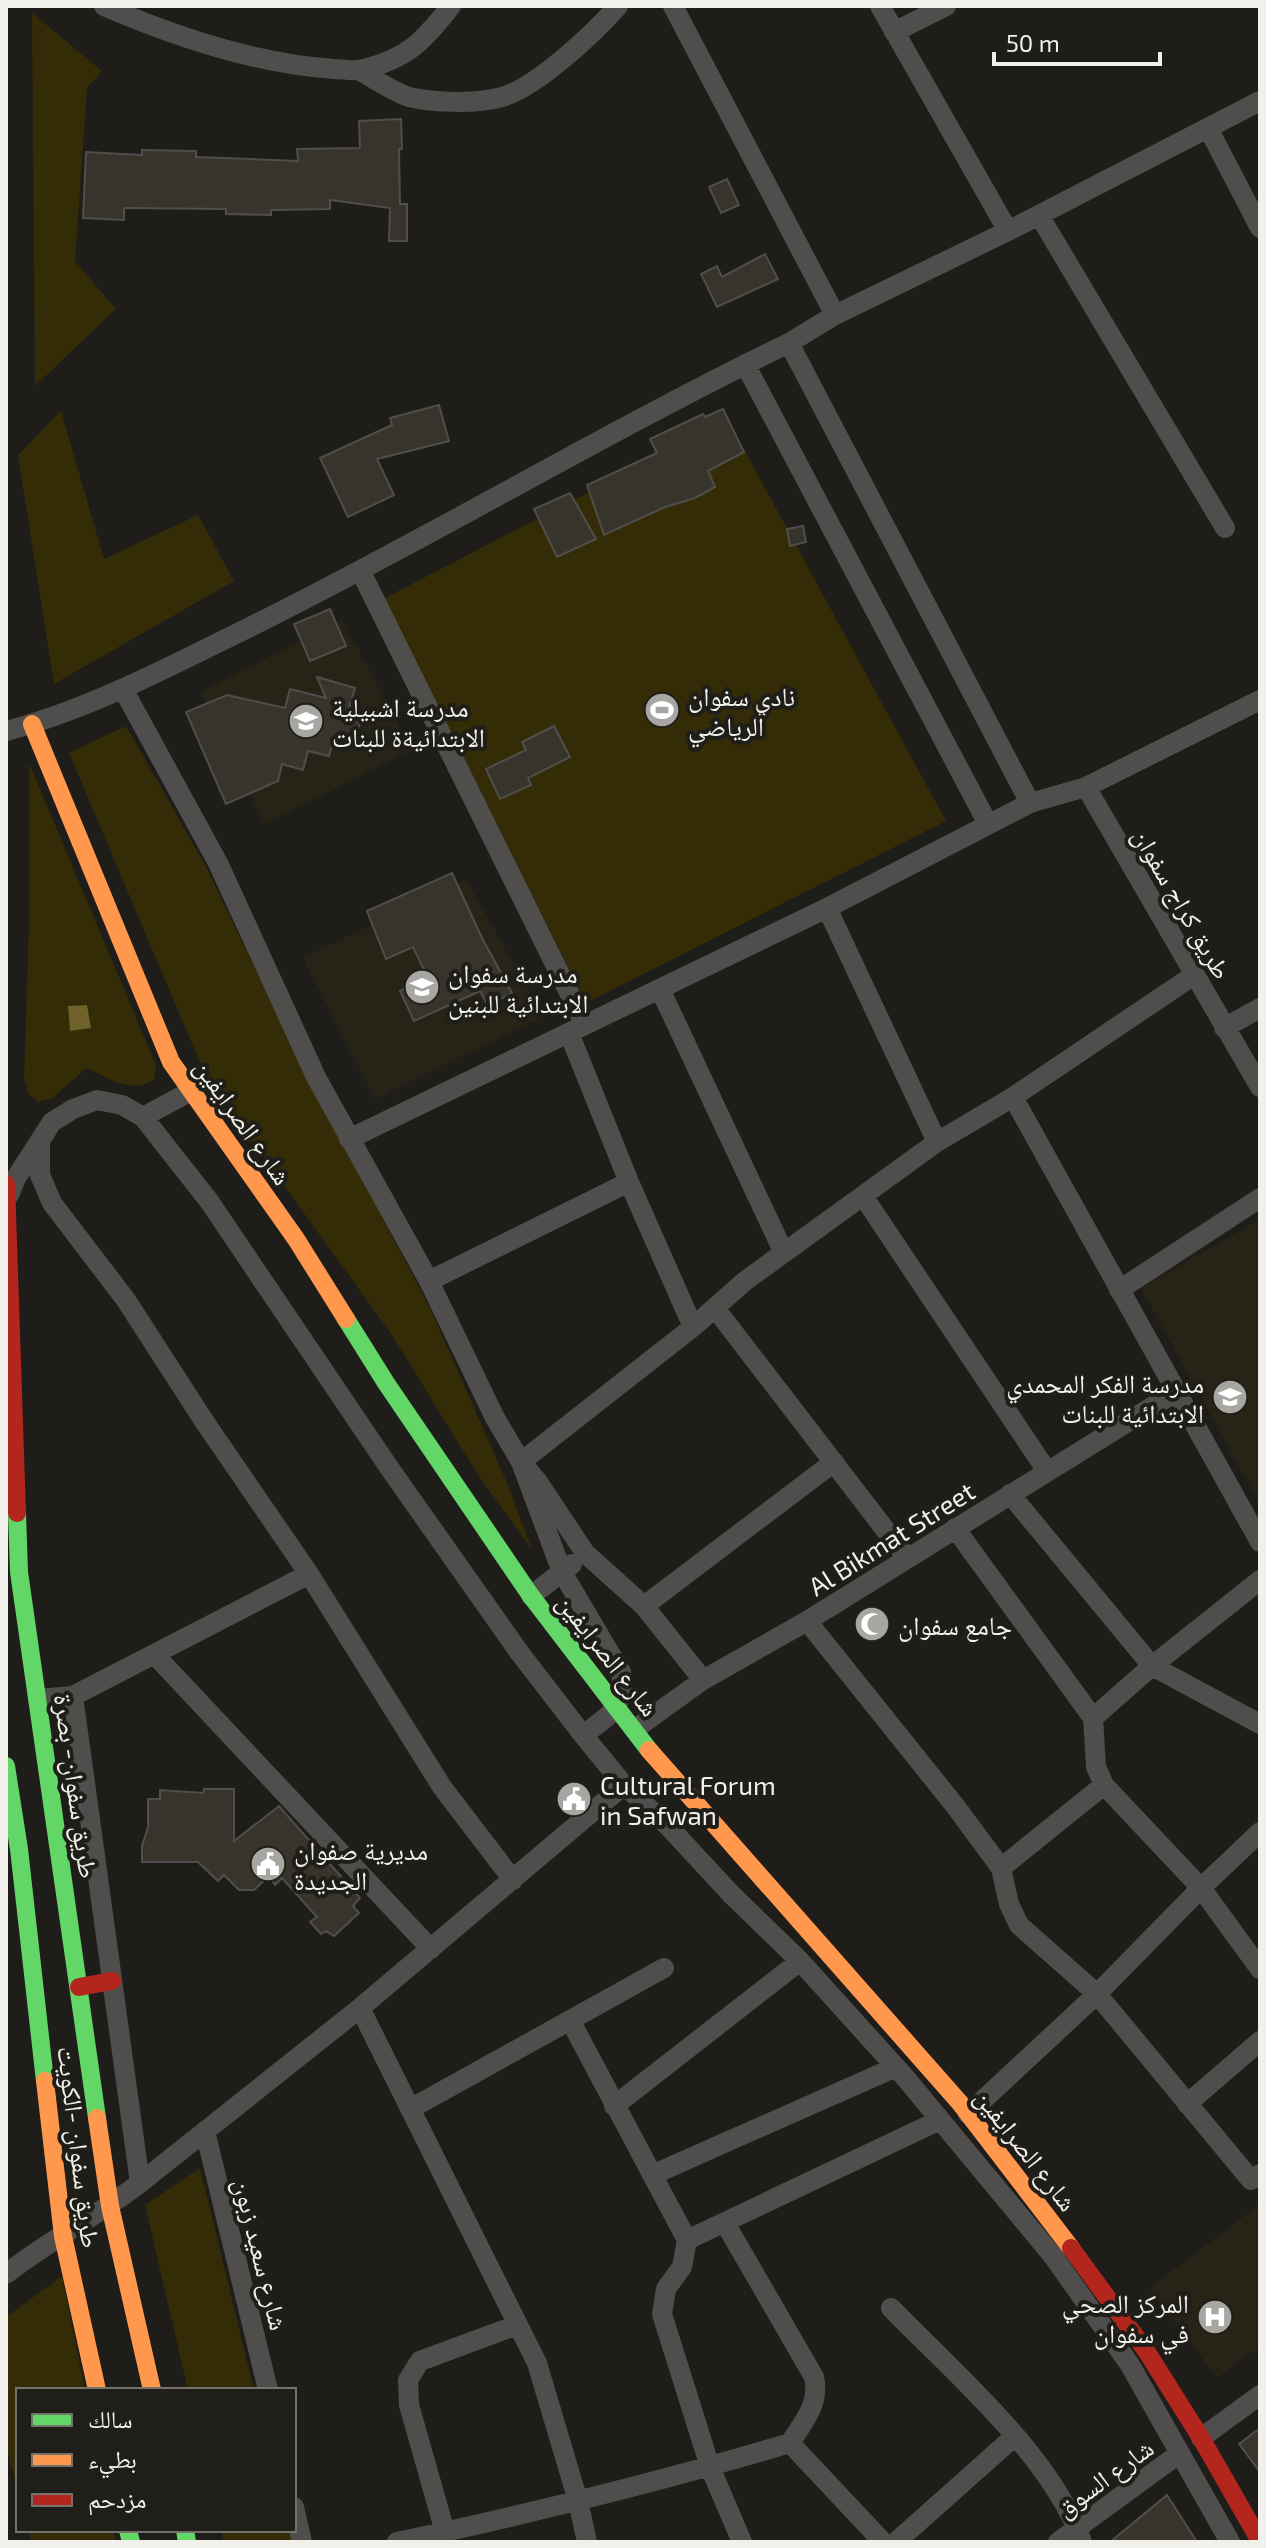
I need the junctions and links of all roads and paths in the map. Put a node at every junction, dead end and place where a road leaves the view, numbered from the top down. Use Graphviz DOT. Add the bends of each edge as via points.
graph roads {
  1 [pos="104,6"];
  2 [pos="451,6"];
  3 [pos="618,6"];
  4 [pos="673,6"];
  5 [pos="880,6"];
  6 [pos="946,6"];
  7 [pos="894,32"];
  8 [pos="360,71"];
  9 [pos="1260,101"];
  10 [pos="1208,128"];
  11 [pos="1039,215"];
  12 [pos="1260,228"];
  13 [pos="1008,231"];
  14 [pos="835,315"];
  15 [pos="789,343"];
  16 [pos="745,364"];
  17 [pos="1225,528"];
  18 [pos="361,572"];
  19 [pos="123,689"];
  20 [pos="1260,700"];
  21 [pos="32,724"];
  22 [pos="6,731"];
  23 [pos="1086,787"];
  24 [pos="1030,803"];
  25 [pos="988,824"];
  26 [pos="827,908"];
  27 [pos="1194,975"];
  28 [pos="660,989"];
  29 [pos="1260,1008"];
  30 [pos="1224,1028"];
  31 [pos="577,1029"];
  32 [pos="1260,1087"];
  33 [pos="191,1091"];
  34 [pos="1013,1097"];
  35 [pos="143,1117"];
  36 [pos="349,1139"];
  37 [pos="937,1142"];
  38 [pos="40,1144"];
  39 [pos="629,1182"];
  40 [pos="6,1184"];
  41 [pos="863,1196"];
  42 [pos="1260,1198"];
  43 [pos="6,1202"];
  44 [pos="6,1215"];
  45 [pos="7,1253"];
  46 [pos="784,1253"];
  47 [pos="429,1281"];
  48 [pos="1119,1290"];
  49 [pos="715,1308"];
  50 [pos="693,1327"];
  51 [pos="1176,1392"];
  52 [pos="521,1462"];
  53 [pos="834,1462"];
  54 [pos="1047,1471"];
  55 [pos="1010,1494"];
  56 [pos="955,1528"];
  57 [pos="1260,1542"];
  58 [pos="585,1553"];
  59 [pos="907,1558"];
  60 [pos="562,1572"];
  61 [pos="309,1574"];
  62 [pos="1260,1580"];
  63 [pos="531,1596"];
  64 [pos="644,1606"];
  65 [pos="807,1621"];
  66 [pos="154,1654"];
  67 [pos="1152,1666"];
  68 [pos="703,1680"];
  69 [pos="73,1696"];
  70 [pos="38,1699"];
  71 [pos="618,1708"];
  72 [pos="1093,1718"];
  73 [pos="1260,1724"];
  74 [pos="635,1729"];
  75 [pos="583,1735"];
  76 [pos="6,1766"];
  77 [pos="624,1785"];
  78 [pos="1104,1785"];
  79 [pos="1260,1832"];
  80 [pos="12,1851"];
  81 [pos="1001,1868"];
  82 [pos="757,1870"];
  83 [pos="513,1880"];
  84 [pos="1201,1888"];
  85 [pos="731,1894"];
  86 [pos="431,1949"];
  87 [pos="800,1961"];
  88 [pos="664,1968"];
  89 [pos="1260,1969"];
  90 [pos="112,1981"];
  91 [pos="79,1987"];
  92 [pos="1097,1994"];
  93 [pos="360,2008"];
  94 [pos="570,2020"];
  95 [pos="1260,2041"];
  96 [pos="896,2067"];
  97 [pos="1187,2104"];
  98 [pos="614,2106"];
  99 [pos="410,2109"];
  100 [pos="968,2114"];
  101 [pos="940,2120"];
  102 [pos="205,2131"];
  103 [pos="1260,2174"];
  104 [pos="652,2175"];
  105 [pos="140,2183"];
  106 [pos="110,2206"];
  107 [pos="725,2223"];
  108 [pos="63,2236"];
  109 [pos="687,2240"];
  110 [pos="6,2274"];
  111 [pos="891,2308"];
  112 [pos="517,2325"];
  113 [pos="97,2388"];
  114 [pos="152,2388"];
  115 [pos="268,2388"];
  116 [pos="1260,2395"];
  117 [pos="1015,2436"];
  118 [pos="1201,2438"];
  119 [pos="790,2443"];
  120 [pos="1180,2453"];
  121 [pos="710,2467"];
  122 [pos="578,2501"];
  123 [pos="296,2516"];
  124 [pos="472,2534"];
  125 [pos="1080,2535"];
  126 [pos="434,2536"];
  127 [pos="1260,2541"];
  128 [pos="302,2542"];
  129 [pos="397,2542"];
  130 [pos="587,2542"];
  131 [pos="742,2542"];
  132 [pos="883,2542"];
  133 [pos="896,2542"];
  134 [pos="1058,2542"];
  135 [pos="1230,2542"];
  1 -- 8 [label="street" via="214,46 311,67"];
  2 -- 8 [label="street" via="424,40 392,60"];
  3 -- 8 [label="street" via="549,69 503,97 445,102 407,96"];
  4 -- 14 [label="street"];
  5 -- 7 [label="street"];
  6 -- 7 [label="street"];
  7 -- 13 [label="street"];
  9 -- 10 [label="street"];
  10 -- 11 [label="street"];
  10 -- 12 [label="street"];
  11 -- 13 [label="street"];
  11 -- 17 [label="street"];
  13 -- 14 [label="street"];
  14 -- 15 [label="street"];
  15 -- 16 [label="street"];
  15 -- 24 [label="street"];
  16 -- 18 [label="street"];
  16 -- 25 [label="street"];
  18 -- 19 [label="street"];
  18 -- 31 [label="street"];
  19 -- 21 [label="street"];
  19 -- 36 [label="street" via="218,863"];
  20 -- 23 [label="street"];
  21 -- 22 [label="street"];
  21 -- 33 [label="main road, شارع الصرايفين" via="171,1062"];
  23 -- 24 [label="street"];
  23 -- 27 [label="street, طريق كراج سفوان"];
  24 -- 25 [label="street"];
  25 -- 26 [label="street"];
  26 -- 28 [label="street"];
  26 -- 37 [label="street"];
  27 -- 30 [label="street, طريق كراج سفوان"];
  27 -- 34 [label="street"];
  28 -- 31 [label="street"];
  28 -- 46 [label="street"];
  29 -- 30 [label="street"];
  30 -- 32 [label="street, طريق كراج سفوان"];
  31 -- 36 [label="street"];
  31 -- 39 [label="street"];
  33 -- 35 [label="street"];
  33 -- 63 [label="main road, شارع الصرايفين" via="296,1239 386,1383"];
  34 -- 37 [label="street"];
  34 -- 48 [label="street"];
  35 -- 38 [label="street" via="97,1100 52,1122"];
  35 -- 75 [label="street, شارع الصرايفين" via="209,1201 519,1652"];
  36 -- 47 [label="street"];
  37 -- 41 [label="street"];
  38 -- 43 [label="street"];
  38 -- 61 [label="street" via="40,1175 52,1203 126,1300"];
  39 -- 47 [label="street"];
  39 -- 50 [label="street"];
  40 -- 43 [label="main road, طريق سفوان- بصرة"];
  41 -- 46 [label="street"];
  41 -- 54 [label="street"];
  42 -- 48 [label="street"];
  43 -- 44 [label="main road, طريق سفوان- بصرة"];
  44 -- 45 [label="main road, طريق سفوان- بصرة"];
  45 -- 70 [label="main road, طريق سفوان- بصرة" via="19,1572"];
  46 -- 49 [label="street"];
  47 -- 52 [label="street"];
  48 -- 51 [label="street"];
  49 -- 50 [label="street"];
  49 -- 53 [label="street"];
  50 -- 52 [label="street"];
  51 -- 54 [label="street, Al Bikmat Street"];
  51 -- 57 [label="street"];
  52 -- 58 [label="street"];
  52 -- 60 [label="street"];
  53 -- 59 [label="street"];
  53 -- 64 [label="street"];
  54 -- 55 [label="street, Al Bikmat Street"];
  55 -- 56 [label="street, Al Bikmat Street"];
  55 -- 67 [label="street"];
  56 -- 59 [label="street, Al Bikmat Street"];
  56 -- 72 [label="street"];
  58 -- 60 [label="street"];
  58 -- 64 [label="street"];
  59 -- 65 [label="street, Al Bikmat Street"];
  60 -- 63 [label="street"];
  60 -- 71 [label="street" via="621,1672 624,1689"];
  61 -- 66 [label="street"];
  61 -- 83 [label="street" via="442,1787"];
  62 -- 67 [label="street"];
  63 -- 71 [label="main road, شارع الصرايفين"];
  64 -- 68 [label="street"];
  65 -- 68 [label="street, Al Bikmat Street"];
  65 -- 81 [label="street"];
  66 -- 69 [label="street"];
  66 -- 86 [label="street"];
  67 -- 72 [label="street"];
  67 -- 73 [label="street"];
  68 -- 74 [label="street, Al Bikmat Street"];
  69 -- 70 [label="street"];
  69 -- 90 [label="street"];
  70 -- 91 [label="main road, طريق سفوان- بصرة"];
  71 -- 74 [label="main road, شارع الصرايفين"];
  71 -- 75 [label="street"];
  72 -- 78 [label="street" via="1096,1767"];
  74 -- 82 [label="main road, شارع الصرايفين" via="661,1766"];
  75 -- 77 [label="street, شارع الصرايفين"];
  76 -- 80 [label="main road, طريق سفوان -الكويت"];
  77 -- 83 [label="street"];
  77 -- 85 [label="street, شارع الصرايفين"];
  78 -- 81 [label="street"];
  78 -- 84 [label="street"];
  79 -- 84 [label="street"];
  80 -- 108 [label="main road, طريق سفوان -الكويت"];
  81 -- 92 [label="street" via="1019,1925"];
  82 -- 85 [label="street"];
  82 -- 100 [label="main road, شارع الصرايفين"];
  83 -- 86 [label="street"];
  84 -- 89 [label="street"];
  84 -- 92 [label="street"];
  85 -- 87 [label="street, شارع الصرايفين"];
  86 -- 93 [label="street"];
  87 -- 96 [label="street, شارع الصرايفين"];
  87 -- 98 [label="street"];
  88 -- 94 [label="street"];
  90 -- 91 [label="main road"];
  90 -- 105 [label="street"];
  91 -- 106 [label="main road, طريق سفوان- بصرة"];
  92 -- 97 [label="street"];
  92 -- 100 [label="street"];
  93 -- 99 [label="street"];
  93 -- 102 [label="street"];
  94 -- 98 [label="street"];
  94 -- 99 [label="street"];
  95 -- 97 [label="street"];
  96 -- 101 [label="street, شارع الصرايفين"];
  96 -- 104 [label="street"];
  97 -- 103 [label="street" via="1251,2180"];
  98 -- 104 [label="street"];
  99 -- 112 [label="street"];
  100 -- 118 [label="main road, شارع الصرايفين" via="1147,2352"];
  101 -- 107 [label="street"];
  101 -- 120 [label="street, شارع الصرايفين" via="1053,2256 1130,2365"];
  102 -- 105 [label="street"];
  102 -- 115 [label="street, شارع سعيد زبون"];
  104 -- 109 [label="street"];
  105 -- 106 [label="street"];
  106 -- 108 [label="street"];
  106 -- 114 [label="main road, طريق سفوان- بصرة"];
  107 -- 109 [label="street"];
  107 -- 119 [label="street" via="814,2377 813,2406"];
  108 -- 110 [label="street"];
  108 -- 113 [label="main road, طريق سفوان -الكويت"];
  109 -- 121 [label="street" via="682,2267 666,2289 662,2314"];
  111 -- 117 [label="street"];
  112 -- 122 [label="street" via="537,2363"];
  112 -- 126 [label="street" via="420,2361 408,2380"];
  116 -- 118 [label="street"];
  117 -- 125 [label="street"];
  117 -- 133 [label="street"];
  118 -- 127 [label="main road, شارع الصرايفين"];
  119 -- 121 [label="street"];
  119 -- 132 [label="street"];
  120 -- 125 [label="street, شارع السوق"];
  120 -- 135 [label="street, شارع الصرايفين"];
  121 -- 122 [label="street"];
  121 -- 131 [label="street"];
  122 -- 124 [label="street"];
  122 -- 130 [label="street"];
  123 -- 128 [label="street"];
  124 -- 126 [label="street"];
  125 -- 134 [label="street, شارع السوق"];
  126 -- 129 [label="street"];
}
